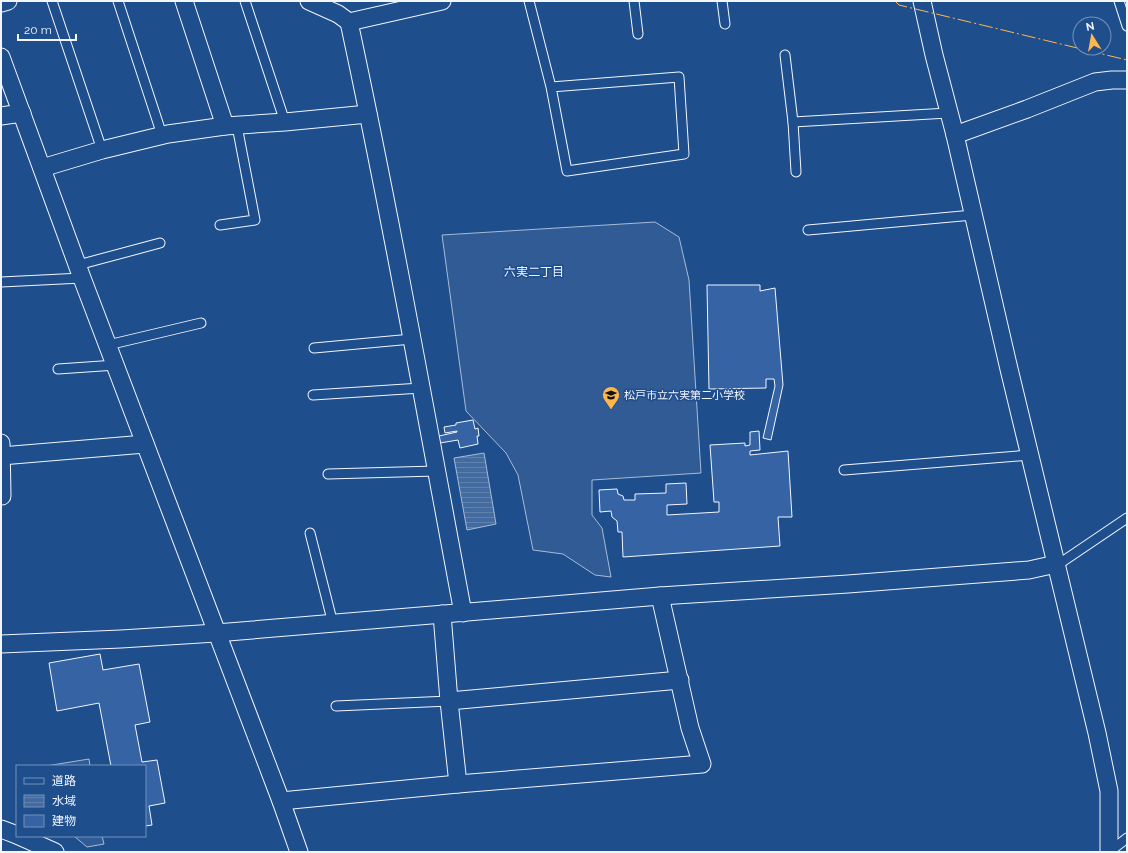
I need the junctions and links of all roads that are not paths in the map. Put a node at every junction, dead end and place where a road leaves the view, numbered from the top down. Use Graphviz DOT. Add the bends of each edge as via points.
graph roads {
  1 [pos="8,1"];
  2 [pos="52,1"];
  3 [pos="118,1"];
  4 [pos="184,1"];
  5 [pos="245,1"];
  6 [pos="309,1"];
  7 [pos="442,1"];
  8 [pos="530,1"];
  9 [pos="634,1"];
  10 [pos="722,1"];
  11 [pos="922,1"];
  12 [pos="1119,1"];
  13 [pos="1,3"];
  14 [pos="349,22"];
  15 [pos="725,24"];
  16 [pos="1127,26"];
  17 [pos="638,34"];
  18 [pos="785,55"];
  19 [pos="2,60"];
  20 [pos="1127,80"];
  21 [pos="551,87"];
  22 [pos="22,113"];
  23 [pos="948,113"];
  24 [pos="368,114"];
  25 [pos="1,116"];
  26 [pos="285,122"];
  27 [pos="793,122"];
  28 [pos="231,126"];
  29 [pos="162,135"];
  30 [pos="954,135"];
  31 [pos="102,150"];
  32 [pos="42,168"];
  33 [pos="796,172"];
  34 [pos="973,215"];
  35 [pos="220,225"];
  36 [pos="808,230"];
  37 [pos="160,243"];
  38 [pos="80,271"];
  39 [pos="1,282"];
  40 [pos="201,323"];
  41 [pos="412,339"];
  42 [pos="108,345"];
  43 [pos="314,348"];
  44 [pos="116,365"];
  45 [pos="58,369"];
  46 [pos="421,388"];
  47 [pos="313,395"];
  48 [pos="1,443"];
  49 [pos="145,444"];
  50 [pos="1030,455"];
  51 [pos="1,456"];
  52 [pos="844,470"];
  53 [pos="436,471"];
  54 [pos="328,474"];
  55 [pos="1,496"];
  56 [pos="1127,518"];
  57 [pos="310,533"];
  58 [pos="1056,565"];
  59 [pos="660,596"];
  60 [pos="463,613"];
  61 [pos="442,614"];
  62 [pos="333,624"];
  63 [pos="216,633"];
  64 [pos="1,644"];
  65 [pos="680,680"];
  66 [pos="449,701"];
  67 [pos="336,706"];
  68 [pos="458,784"];
  69 [pos="281,801"];
  70 [pos="1,829"];
  71 [pos="16,835"];
  72 [pos="20,837"];
  73 [pos="1127,838"];
  74 [pos="55,852"];
  75 [pos="299,852"];
  76 [pos="1109,852"];
  1 -- 13 [label="street"];
  2 -- 31 [label="lane"];
  3 -- 29 [label="lane"];
  4 -- 28 [label="street"];
  5 -- 26 [label="lane"];
  6 -- 14 [label="street"];
  7 -- 14 [label="street"];
  8 -- 21 [label="lane"];
  9 -- 17 [label="lane"];
  10 -- 15 [label="lane"];
  11 -- 23 [label="street"];
  12 -- 16 [label="lane"];
  14 -- 24 [label="street"];
  18 -- 27 [label="lane"];
  19 -- 22 [label="street"];
  20 -- 30 [label="street" via="1095,82"];
  21 -- 21 [label="lane" via="680,77 684,154 567,171"];
  22 -- 25 [label="street"];
  22 -- 32 [label="street"];
  23 -- 27 [label="lane"];
  23 -- 30 [label="street"];
  24 -- 26 [label="street"];
  24 -- 41 [label="street"];
  26 -- 28 [label="street"];
  27 -- 33 [label="lane"];
  28 -- 29 [label="street"];
  28 -- 35 [label="lane" via="255,220"];
  29 -- 31 [label="street"];
  30 -- 34 [label="street"];
  31 -- 32 [label="street"];
  32 -- 38 [label="street"];
  34 -- 36 [label="lane"];
  34 -- 50 [label="street"];
  37 -- 38 [label="lane"];
  38 -- 39 [label="lane"];
  38 -- 42 [label="street"];
  40 -- 42 [label="lane"];
  41 -- 43 [label="lane"];
  41 -- 46 [label="street"];
  42 -- 44 [label="street"];
  44 -- 45 [label="lane"];
  44 -- 49 [label="street"];
  46 -- 47 [label="lane"];
  46 -- 53 [label="street"];
  48 -- 51 [label="street"];
  49 -- 51 [label="street"];
  49 -- 63 [label="street"];
  50 -- 52 [label="lane"];
  50 -- 58 [label="street"];
  51 -- 55 [label="street"];
  53 -- 54 [label="lane"];
  53 -- 60 [label="street"];
  56 -- 58 [label="lane"];
  57 -- 62 [label="lane"];
  58 -- 59 [label="street" via="1029,570"];
  58 -- 76 [label="street" via="1109,791"];
  59 -- 60 [label="street"];
  59 -- 65 [label="street"];
  60 -- 61 [label="street"];
  61 -- 62 [label="street"];
  61 -- 66 [label="street"];
  62 -- 63 [label="street"];
  63 -- 64 [label="street"];
  63 -- 69 [label="street"];
  65 -- 66 [label="street"];
  65 -- 68 [label="street" via="690,728 702,764"];
  66 -- 67 [label="lane"];
  66 -- 68 [label="street"];
  68 -- 69 [label="street"];
  69 -- 75 [label="street"];
  70 -- 71 [label="street"];
  72 -- 74 [label="street"];
  73 -- 76 [label="lane"];
}
